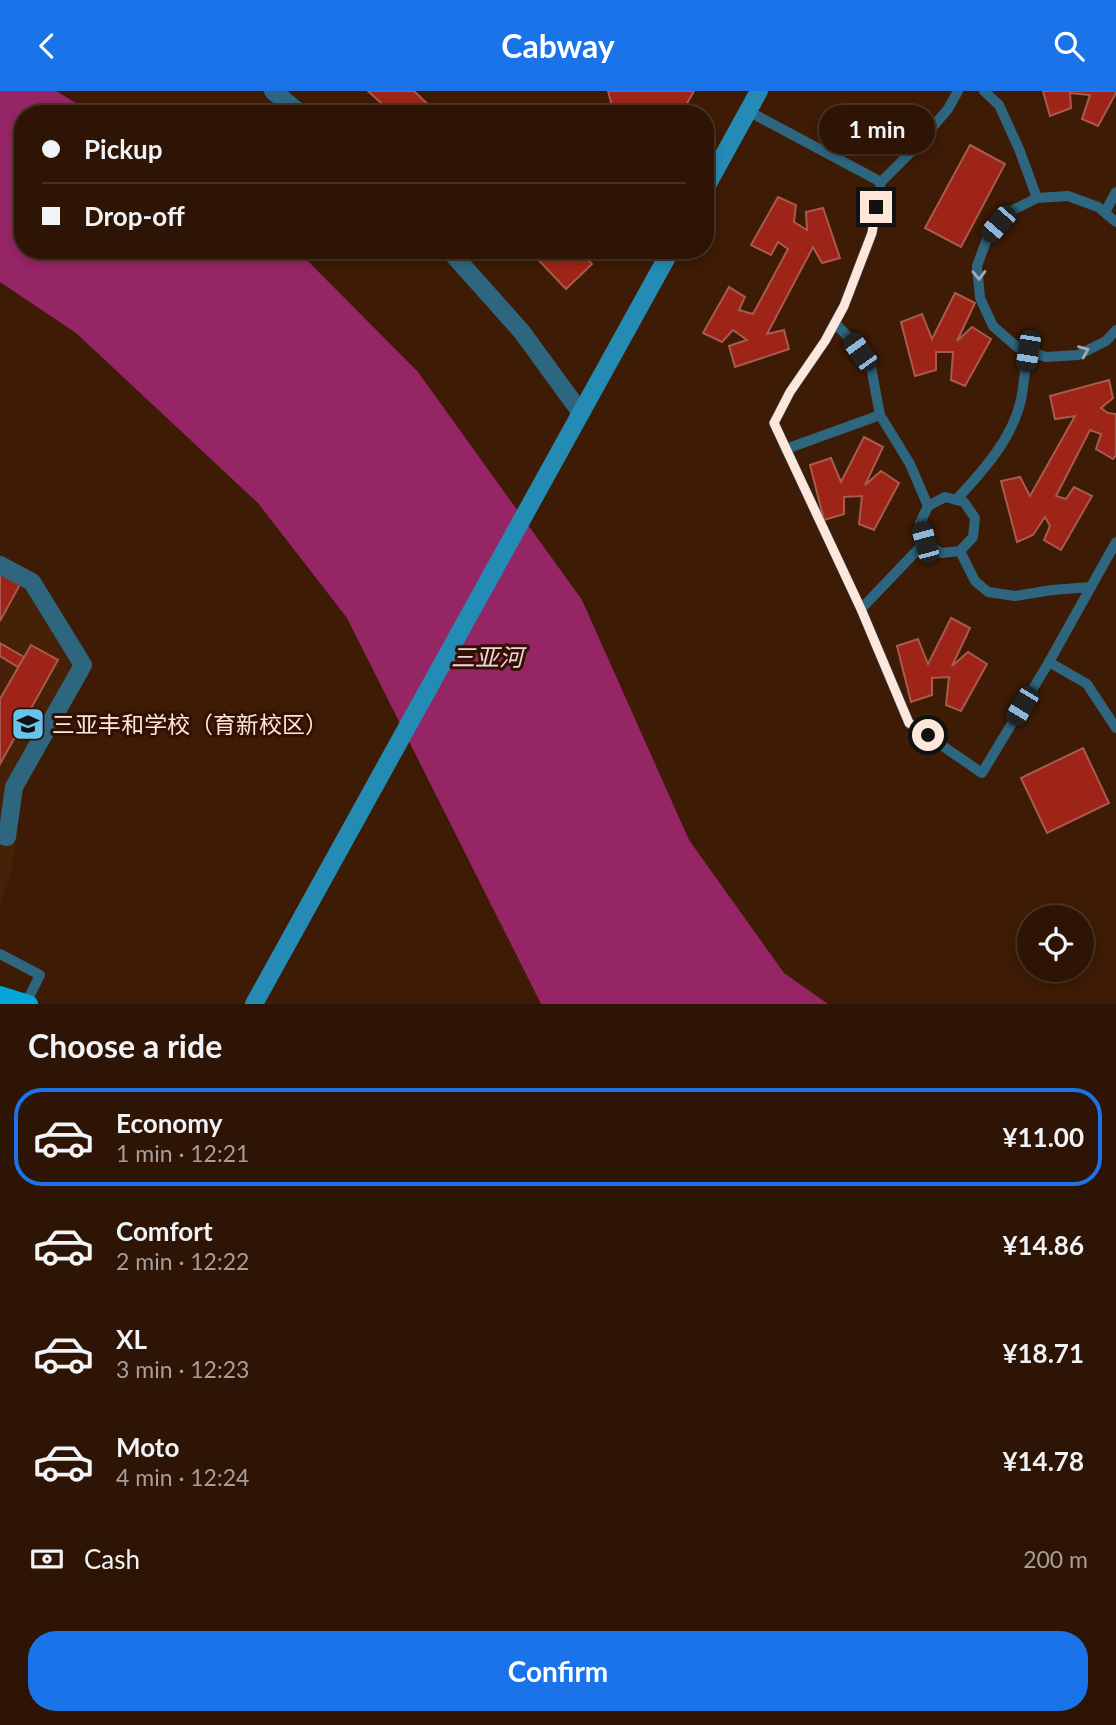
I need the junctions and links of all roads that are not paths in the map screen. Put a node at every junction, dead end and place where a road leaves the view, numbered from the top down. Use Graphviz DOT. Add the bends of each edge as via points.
graph roads {
  1 [pos="273,91"];
  2 [pos="759,91"];
  3 [pos="958,91"];
  4 [pos="984,91"];
  5 [pos="290,105"];
  6 [pos="748,111"];
  7 [pos="714,173"];
  8 [pos="881,182"];
  9 [pos="1116,192"];
  10 [pos="1037,198"];
  11 [pos="1105,212"];
  12 [pos="1116,222"];
  13 [pos="457,259"];
  14 [pos="666,259"];
  15 [pos="835,323"];
  16 [pos="1116,330"];
  17 [pos="1106,341"];
  18 [pos="1116,349"];
  19 [pos="1028,351"];
  20 [pos="581,413"];
  21 [pos="880,415"];
  22 [pos="786,449"];
  23 [pos="956,500"];
  24 [pos="928,506"];
  25 [pos="925,542"];
  26 [pos="1116,542"];
  27 [pos="960,551"];
  28 [pos="0,565"];
  29 [pos="1091,587"];
  30 [pos="861,609"];
  31 [pos="1049,662"];
  32 [pos="1116,728"];
  33 [pos="0,835"];
  34 [pos="0,954"];
  35 [pos="0,995"];
  36 [pos="27,1003"];
  37 [pos="254,1004"];
  1 -- 5 [label="street"];
  2 -- 6 [label="street"];
  3 -- 8 [label="lane" via="948,109"];
  4 -- 10 [label="lane" via="999,105"];
  6 -- 7 [label="street"];
  6 -- 8 [label="lane"];
  8 -- 15 [label="lane" via="872,233"];
  9 -- 11 [label="lane"];
  10 -- 11 [label="lane" via="1068,197"];
  10 -- 19 [label="lane, one-way" via="1009,212 988,236 977,266 979,298 993,326"];
  11 -- 12 [label="lane"];
  13 -- 20 [label="street" via="522,333"];
  14 -- 20 [label="street"];
  15 -- 21 [label="lane" via="871,367"];
  15 -- 22 [label="lane" via="774,423"];
  16 -- 17 [label="lane"];
  17 -- 18 [label="lane"];
  19 -- 17 [label="lane, one-way" via="1046,357 1078,355"];
  19 -- 23 [label="lane" via="1020,402 1007,436"];
  20 -- 37 [label="street"];
  21 -- 22 [label="lane"];
  21 -- 24 [label="lane" via="910,464"];
  22 -- 30 [label="lane"];
  23 -- 24 [label="lane" via="945,497"];
  23 -- 27 [label="lane" via="964,502 975,518 973,537"];
  24 -- 25 [label="lane" via="920,523"];
  25 -- 27 [label="lane" via="941,553"];
  25 -- 30 [label="lane"];
  26 -- 29 [label="lane"];
  27 -- 29 [label="lane" via="975,581 988,592 1015,596"];
  28 -- 33 [label="street" via="32,582 83,665 14,787 7,837"];
  29 -- 31 [label="lane"];
  30 -- 31 [label="lane" via="909,723 982,773"];
  31 -- 32 [label="lane" via="1087,684"];
  34 -- 36 [label="lane" via="40,975"];
  35 -- 36 [label="main road"];
}
